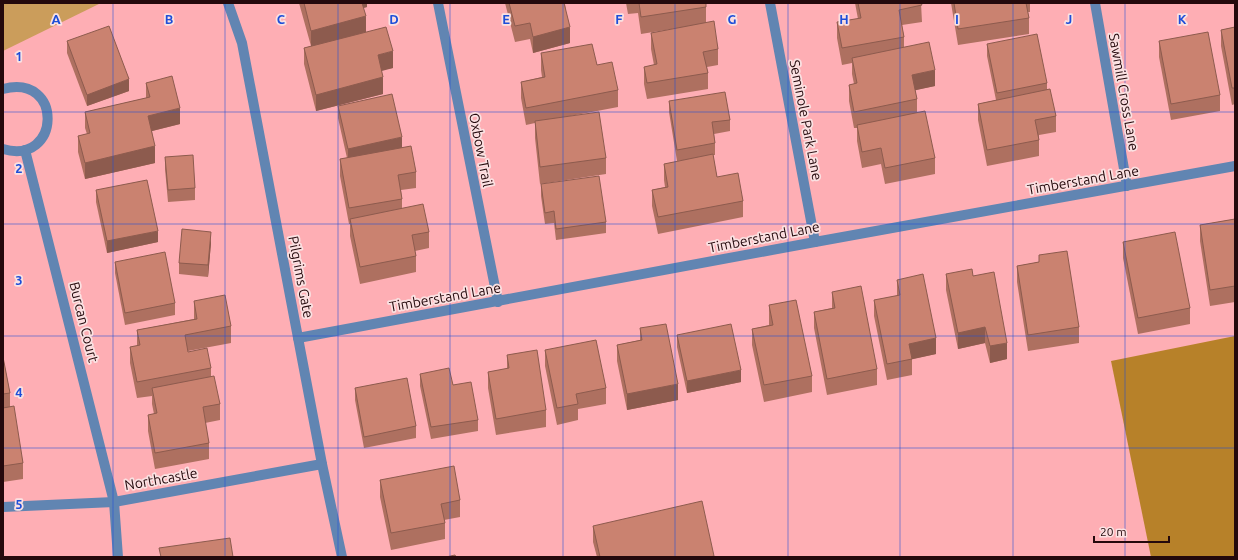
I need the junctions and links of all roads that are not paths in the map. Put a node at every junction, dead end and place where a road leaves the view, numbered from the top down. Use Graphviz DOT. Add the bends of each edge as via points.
graph roads {
  1 [pos="228,3"];
  2 [pos="438,3"];
  3 [pos="770,3"];
  4 [pos="1095,3"];
  5 [pos="3,88"];
  6 [pos="3,149"];
  7 [pos="25,150"];
  8 [pos="1235,166"];
  9 [pos="1127,186"];
  10 [pos="815,242"];
  11 [pos="498,302"];
  12 [pos="298,338"];
  13 [pos="322,464"];
  14 [pos="114,502"];
  15 [pos="3,507"];
  16 [pos="118,557"];
  17 [pos="342,557"];
  1 -- 12 [label="street, Pilgrims Gate" via="242,43"];
  2 -- 11 [label="street, Oxbow Trail"];
  3 -- 10 [label="street, Seminole Park Lane"];
  4 -- 9 [label="street, Sawmill Cross Lane"];
  5 -- 7 [label="street" via="23,87 33,91 47,107 49,118 43,138"];
  6 -- 7 [label="street" via="14,152"];
  7 -- 14 [label="street, Burcan Court"];
  8 -- 9 [label="street, Timberstand Lane"];
  9 -- 10 [label="street, Timberstand Lane"];
  10 -- 11 [label="street, Timberstand Lane"];
  11 -- 12 [label="street, Timberstand Lane"];
  12 -- 13 [label="street, Pilgrims Gate"];
  13 -- 14 [label="street, Northcastle"];
  13 -- 17 [label="street, Pilgrims Gate"];
  14 -- 15 [label="street, Northcastle"];
  14 -- 16 [label="street, Burcan Court"];
}
